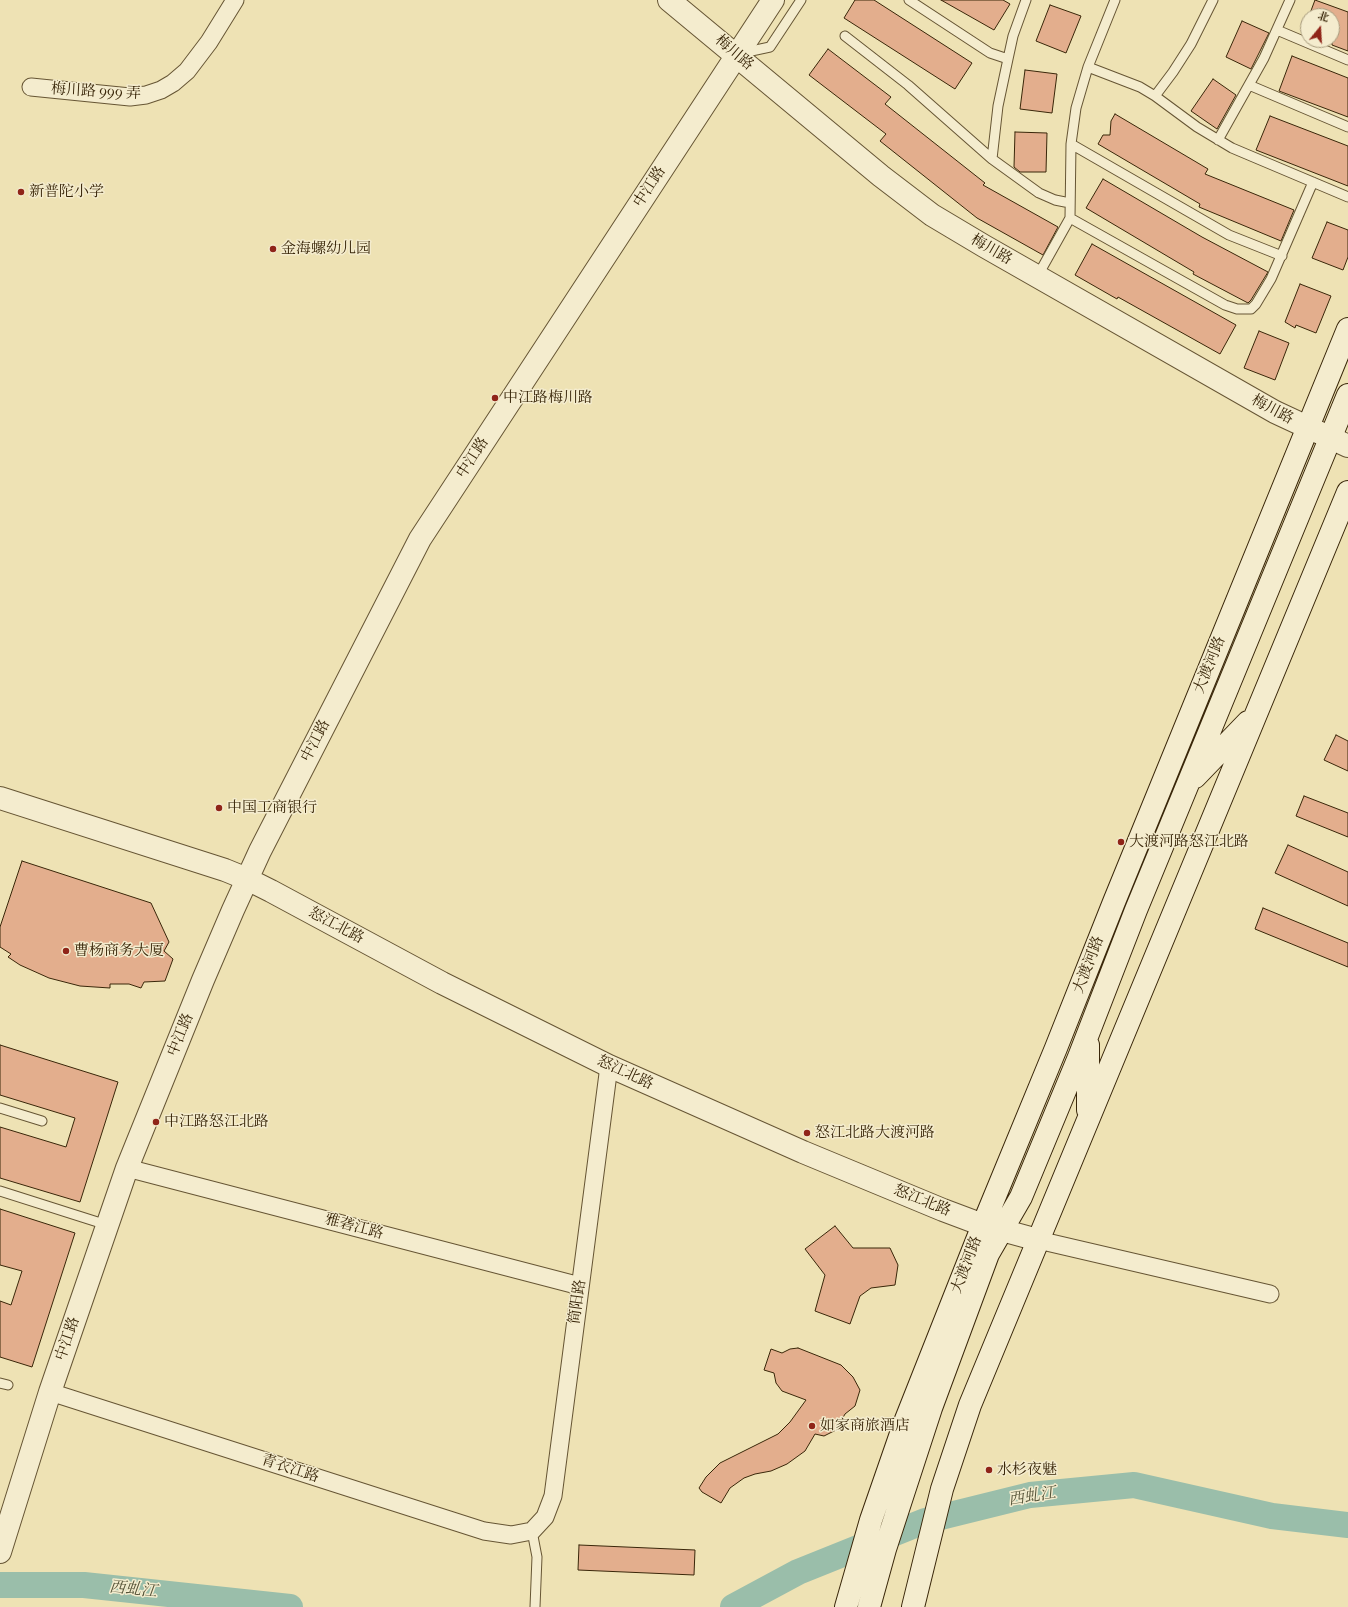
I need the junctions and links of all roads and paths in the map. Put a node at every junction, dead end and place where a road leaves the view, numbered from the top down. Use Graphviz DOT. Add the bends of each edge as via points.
graph roads {
  1 [pos="236,0"];
  2 [pos="669,0"];
  3 [pos="773,0"];
  4 [pos="801,0"];
  5 [pos="909,0"];
  6 [pos="1026,0"];
  7 [pos="1115,0"];
  8 [pos="1213,0"];
  9 [pos="1290,0"];
  10 [pos="1277,30"];
  11 [pos="846,36"];
  12 [pos="737,55"];
  13 [pos="1008,59"];
  14 [pos="1348,60"];
  15 [pos="1088,67"];
  16 [pos="1249,85"];
  17 [pos="31,87"];
  18 [pos="1155,96"];
  19 [pos="1348,127"];
  20 [pos="1218,140"];
  21 [pos="1071,144"];
  22 [pos="992,159"];
  23 [pos="1313,182"];
  24 [pos="1348,197"];
  25 [pos="1070,203"];
  26 [pos="1070,218"];
  27 [pos="1282,256"];
  28 [pos="1037,277"];
  29 [pos="1348,329"];
  30 [pos="1348,395"];
  31 [pos="1307,428"];
  32 [pos="1339,442"];
  33 [pos="1348,492"];
  34 [pos="1256,714"];
  35 [pos="1187,785"];
  36 [pos="0,798"];
  37 [pos="247,879"];
  38 [pos="1087,1035"];
  39 [pos="609,1066"];
  40 [pos="0,1108"];
  41 [pos="1089,1120"];
  42 [pos="42,1121"];
  43 [pos="127,1168"];
  44 [pos="0,1192"];
  45 [pos="107,1225"];
  46 [pos="992,1228"];
  47 [pos="1038,1240"];
  48 [pos="580,1286"];
  49 [pos="1270,1294"];
  50 [pos="50,1392"];
  51 [pos="532,1532"];
  52 [pos="0,1552"];
  53 [pos="535,1603"];
  54 [pos="846,1607"];
  55 [pos="869,1607"];
  56 [pos="913,1607"];
  1 -- 17 [label="street, 梅川路 999 弄" via="187,71 162,90 130,97"];
  2 -- 12 [label="main road, 梅川路"];
  3 -- 12 [label="main road, 中江路"];
  4 -- 12 [label="lane" via="770,47"];
  5 -- 13 [label="lane" via="990,53"];
  6 -- 13 [label="lane"];
  7 -- 15 [label="lane"];
  8 -- 18 [label="lane" via="1191,44"];
  9 -- 10 [label="lane"];
  10 -- 14 [label="lane"];
  10 -- 16 [label="lane"];
  11 -- 22 [label="lane"];
  12 -- 28 [label="main road, 梅川路" via="881,176 932,214"];
  12 -- 37 [label="main road, 中江路" via="420,539"];
  13 -- 22 [label="lane" via="998,106"];
  15 -- 18 [label="lane"];
  15 -- 21 [label="lane" via="1076,108"];
  16 -- 19 [label="lane"];
  16 -- 20 [label="lane"];
  18 -- 20 [label="lane"];
  20 -- 23 [label="lane"];
  21 -- 25 [label="lane"];
  21 -- 27 [label="lane" via="1229,235"];
  22 -- 25 [label="lane" via="1039,193"];
  23 -- 24 [label="lane"];
  23 -- 27 [label="lane"];
  25 -- 26 [label="lane"];
  26 -- 27 [label="lane" via="1225,305 1238,309 1251,309 1256,304"];
  26 -- 28 [label="lane"];
  28 -- 31 [label="main road, 梅川路"];
  29 -- 31 [label="main road, 大渡河路"];
  30 -- 32 [label="main road, 大渡河路"];
  31 -- 32 [label="main road, 梅川路"];
  31 -- 46 [label="main road, 大渡河路" via="1116,895 1059,1040"];
  32 -- 35 [label="main road, 大渡河路"];
  33 -- 34 [label="main road"];
  34 -- 35 [label="main road"];
  34 -- 41 [label="main road"];
  35 -- 38 [label="main road, 大渡河路"];
  36 -- 37 [label="main road, 怒江北路"];
  37 -- 39 [label="main road, 怒江北路" via="442,983"];
  37 -- 43 [label="main road, 中江路"];
  38 -- 41 [label="main road"];
  38 -- 46 [label="main road, 大渡河路" via="1021,1197"];
  39 -- 46 [label="main road, 怒江北路" via="803,1152"];
  39 -- 48 [label="street, 简阳路"];
  40 -- 42 [label="lane"];
  41 -- 47 [label="main road"];
  43 -- 45 [label="main road, 中江路"];
  43 -- 48 [label="street, 雅砻江路"];
  44 -- 45 [label="lane"];
  45 -- 50 [label="main road, 中江路"];
  46 -- 47 [label="main road, 怒江北路"];
  46 -- 54 [label="main road, 大渡河路" via="905,1422 871,1520"];
  46 -- 55 [label="main road, 大渡河路" via="988,1254 931,1408"];
  47 -- 49 [label="street, 怒江北路"];
  47 -- 56 [label="main road" via="970,1405 942,1489"];
  48 -- 51 [label="street, 简阳路" via="553,1496 545,1517"];
  50 -- 51 [label="street, 青衣江路" via="484,1531 511,1535"];
  50 -- 52 [label="main road, 中江路"];
  51 -- 53 [label="lane" via="537,1557"];
}
